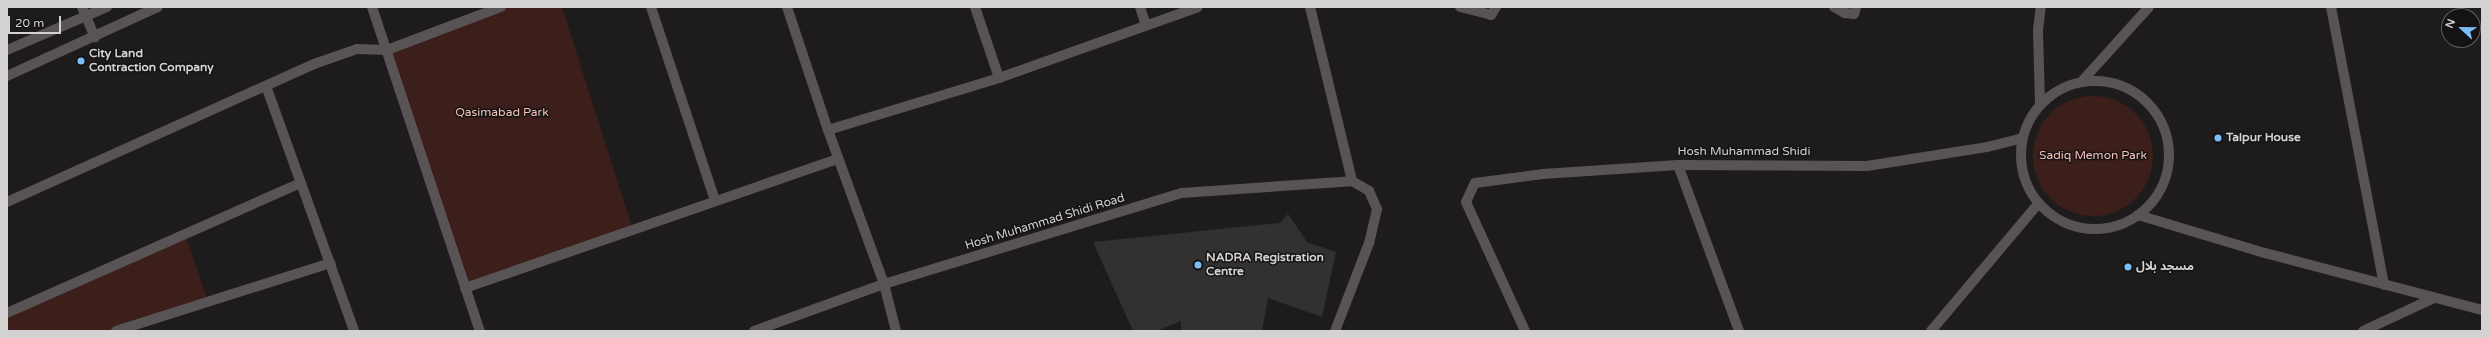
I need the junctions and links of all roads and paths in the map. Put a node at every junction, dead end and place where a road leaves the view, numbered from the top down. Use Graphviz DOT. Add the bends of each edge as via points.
graph roads {
  1 [pos="82,7"];
  2 [pos="107,7"];
  3 [pos="158,7"];
  4 [pos="372,7"];
  5 [pos="501,7"];
  6 [pos="651,7"];
  7 [pos="787,7"];
  8 [pos="975,7"];
  9 [pos="1140,7"];
  10 [pos="1198,7"];
  11 [pos="1310,7"];
  12 [pos="1460,7"];
  13 [pos="1496,7"];
  14 [pos="1834,7"];
  15 [pos="1856,7"];
  16 [pos="2041,7"];
  17 [pos="2149,7"];
  18 [pos="2330,7"];
  19 [pos="86,17"];
  20 [pos="1146,25"];
  21 [pos="95,37"];
  22 [pos="7,50"];
  23 [pos="387,50"];
  24 [pos="7,76"];
  25 [pos="999,78"];
  26 [pos="2083,80"];
  27 [pos="266,86"];
  28 [pos="2040,103"];
  29 [pos="828,130"];
  30 [pos="2022,138"];
  31 [pos="838,158"];
  32 [pos="1678,165"];
  33 [pos="1352,181"];
  34 [pos="301,183"];
  35 [pos="715,201"];
  36 [pos="7,202"];
  37 [pos="2038,204"];
  38 [pos="2138,215"];
  39 [pos="330,263"];
  40 [pos="884,284"];
  41 [pos="2384,285"];
  42 [pos="466,288"];
  43 [pos="2434,298"];
  44 [pos="2482,310"];
  45 [pos="7,313"];
  46 [pos="116,331"];
  47 [pos="354,331"];
  48 [pos="480,331"];
  49 [pos="754,331"];
  50 [pos="896,331"];
  51 [pos="1334,331"];
  52 [pos="1525,331"];
  53 [pos="1740,331"];
  54 [pos="1931,331"];
  55 [pos="2363,331"];
  1 -- 19 [label="street"];
  2 -- 19 [label="street"];
  3 -- 21 [label="street"];
  4 -- 23 [label="street"];
  5 -- 23 [label="street"];
  6 -- 35 [label="street"];
  7 -- 29 [label="street"];
  8 -- 25 [label="street"];
  9 -- 20 [label="street"];
  10 -- 20 [label="street"];
  11 -- 33 [label="street"];
  12 -- 13 [label="street" via="1491,15"];
  14 -- 15 [label="street" via="1845,13 1854,14"];
  16 -- 28 [label="street" via="2038,30"];
  17 -- 26 [label="street"];
  18 -- 41 [label="street"];
  19 -- 21 [label="street"];
  19 -- 22 [label="street"];
  20 -- 25 [label="street"];
  21 -- 24 [label="street"];
  23 -- 27 [label="street" via="357,49 314,64"];
  23 -- 42 [label="street"];
  25 -- 29 [label="street"];
  26 -- 28 [label="street" via="2060,88"];
  26 -- 38 [label="street" via="2108,81 2132,89 2151,105 2164,126 2169,150 2166,175 2156,198"];
  27 -- 34 [label="street"];
  27 -- 36 [label="street"];
  28 -- 30 [label="street" via="2029,120"];
  29 -- 31 [label="street"];
  30 -- 32 [label="street, Hosh Muhammad Shidi" via="1988,147 1867,166"];
  30 -- 37 [label="street" via="2022,169 2026,184"];
  31 -- 35 [label="street"];
  31 -- 40 [label="street"];
  32 -- 52 [label="street, Hosh Muhammad Shidi" via="1543,174 1475,183 1466,202"];
  32 -- 53 [label="street"];
  33 -- 40 [label="street, Hosh Muhammad Shidi Road" via="1182,193"];
  33 -- 51 [label="street" via="1369,191 1377,209 1369,243"];
  34 -- 39 [label="street"];
  34 -- 45 [label="street"];
  35 -- 42 [label="street"];
  37 -- 38 [label="street" via="2052,216 2086,229 2104,229 2122,224"];
  37 -- 54 [label="street"];
  38 -- 41 [label="street"];
  39 -- 46 [label="street"];
  39 -- 47 [label="street"];
  40 -- 49 [label="street, Hosh Muhammad Shidi Road"];
  40 -- 50 [label="street"];
  41 -- 43 [label="street"];
  42 -- 48 [label="street"];
  43 -- 44 [label="street"];
  43 -- 55 [label="street"];
}
